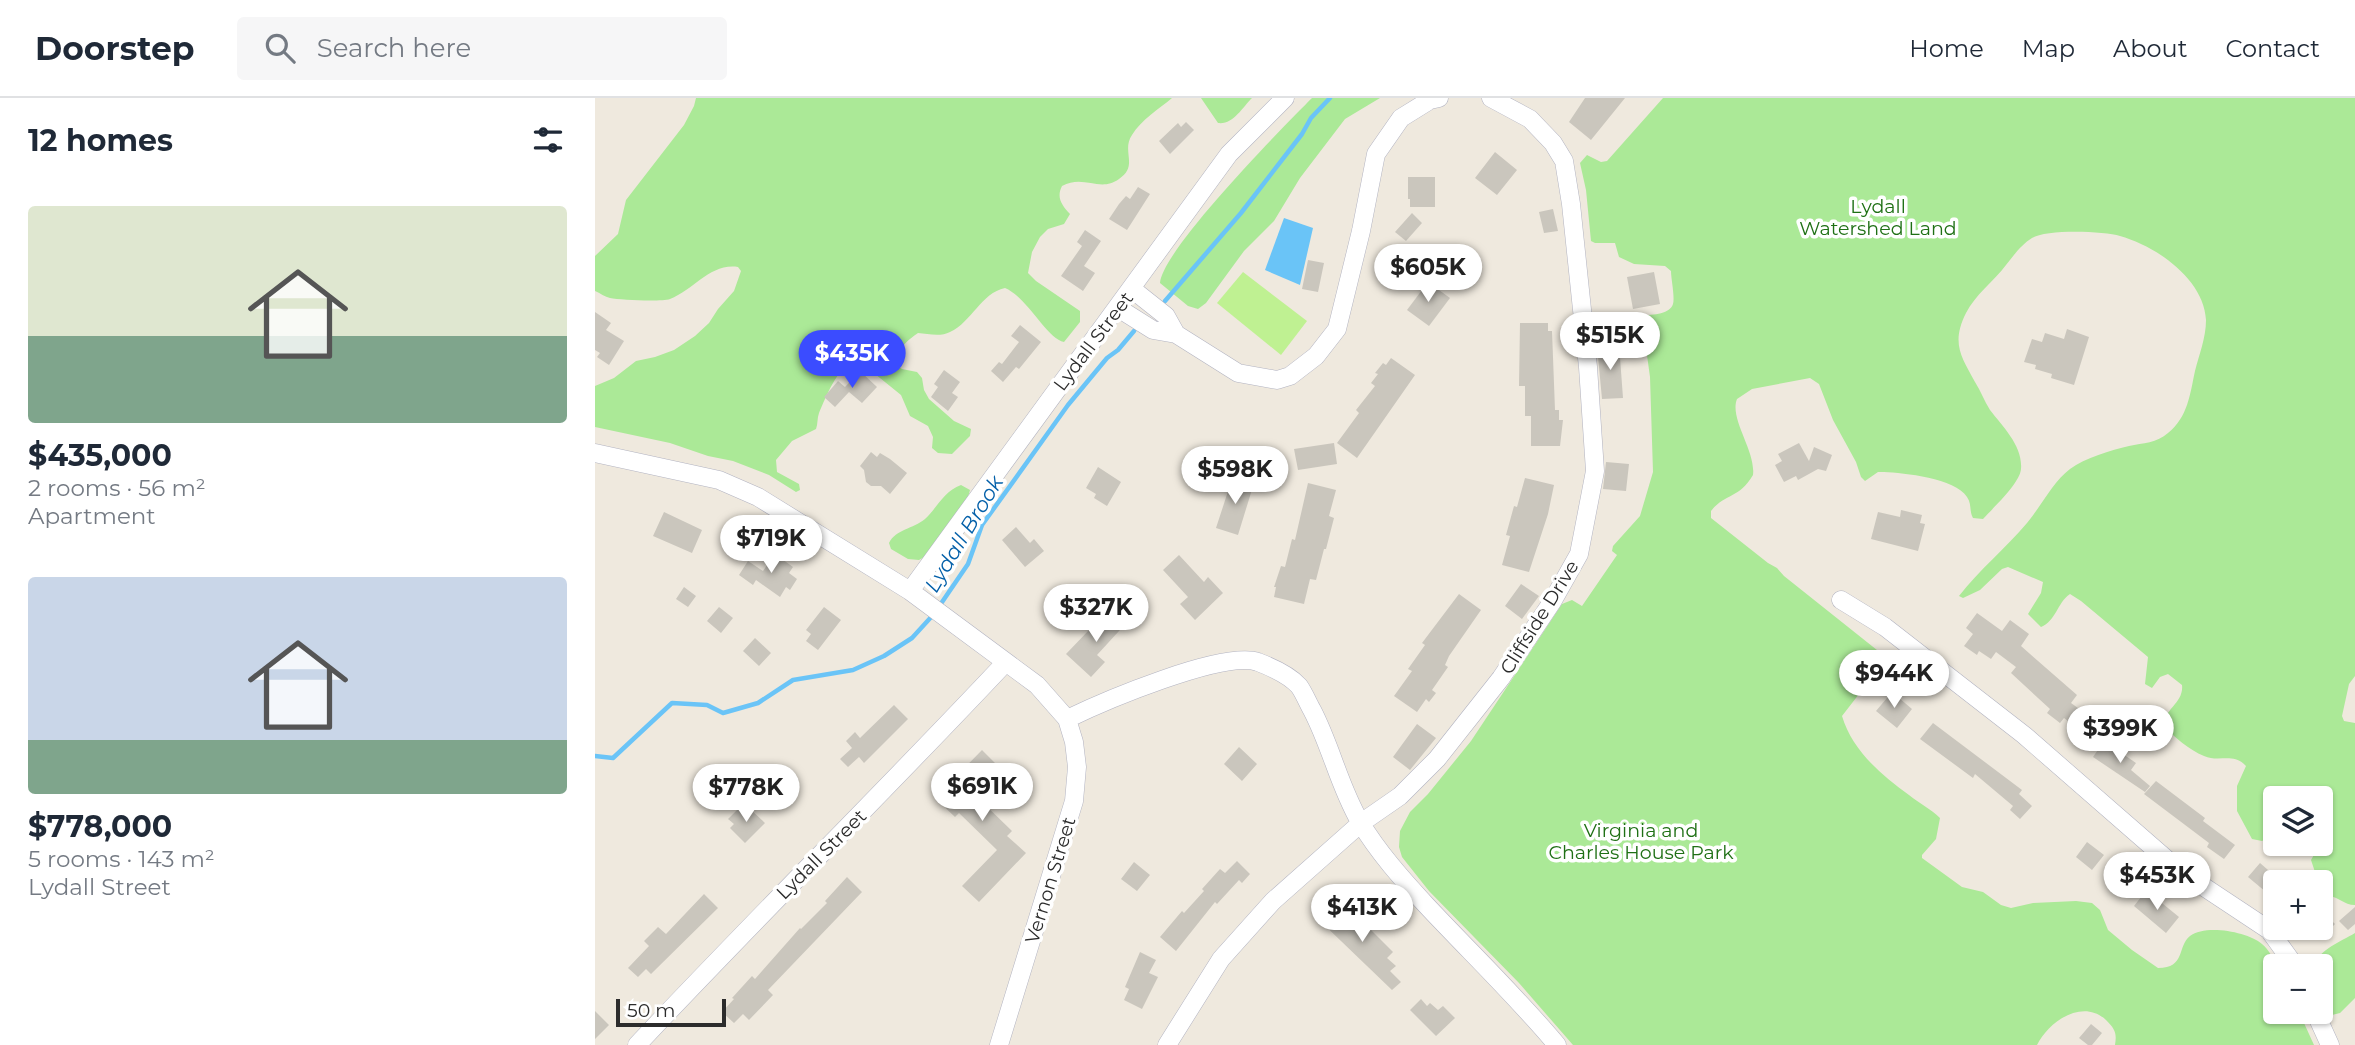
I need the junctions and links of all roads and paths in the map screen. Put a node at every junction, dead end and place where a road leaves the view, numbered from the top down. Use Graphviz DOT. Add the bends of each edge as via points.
graph roads {
  1 [pos="1286,98"];
  2 [pos="1439,98"];
  3 [pos="1491,98"];
  4 [pos="1132,289"];
  5 [pos="1118,308"];
  6 [pos="1176,334"];
  7 [pos="595,453"];
  8 [pos="909,591"];
  9 [pos="1841,600"];
  10 [pos="1005,663"];
  11 [pos="1067,719"];
  12 [pos="1361,823"];
  13 [pos="2286,954"];
  14 [pos="2320,1024"];
  15 [pos="637,1045"];
  16 [pos="999,1045"];
  17 [pos="1167,1045"];
  18 [pos="1557,1045"];
  19 [pos="2330,1045"];
  1 -- 4 [label="street, Lydall Street" via="1229,154"];
  2 -- 6 [label="street" via="1401,118 1376,154 1337,329 1316,356 1277,380 1238,373"];
  3 -- 12 [label="street, Cliffside Drive" via="1530,119 1564,161 1595,471 1579,554 1545,612 1501,678 1437,759 1401,796"];
  4 -- 5 [label="street, Lydall Street"];
  4 -- 6 [label="street" via="1166,316"];
  5 -- 6 [label="street" via="1146,325"];
  5 -- 8 [label="street, Lydall Street"];
  7 -- 8 [label="street, Vernon Street" via="729,484 780,510"];
  8 -- 10 [label="street, Vernon Street"];
  9 -- 13 [label="street" via="1885,627 2024,735 2180,871 2269,930"];
  10 -- 11 [label="street, Vernon Street" via="1037,684"];
  10 -- 15 [label="street, Lydall Street"];
  11 -- 12 [label="street" via="1207,665 1256,661 1299,686"];
  11 -- 16 [label="street, Vernon Street" via="1077,767 1074,801"];
  12 -- 17 [label="street, Cliffside Drive" via="1273,901 1221,959"];
  12 -- 18 [label="street" via="1404,881"];
  14 -- 19 [label="street"];
}
